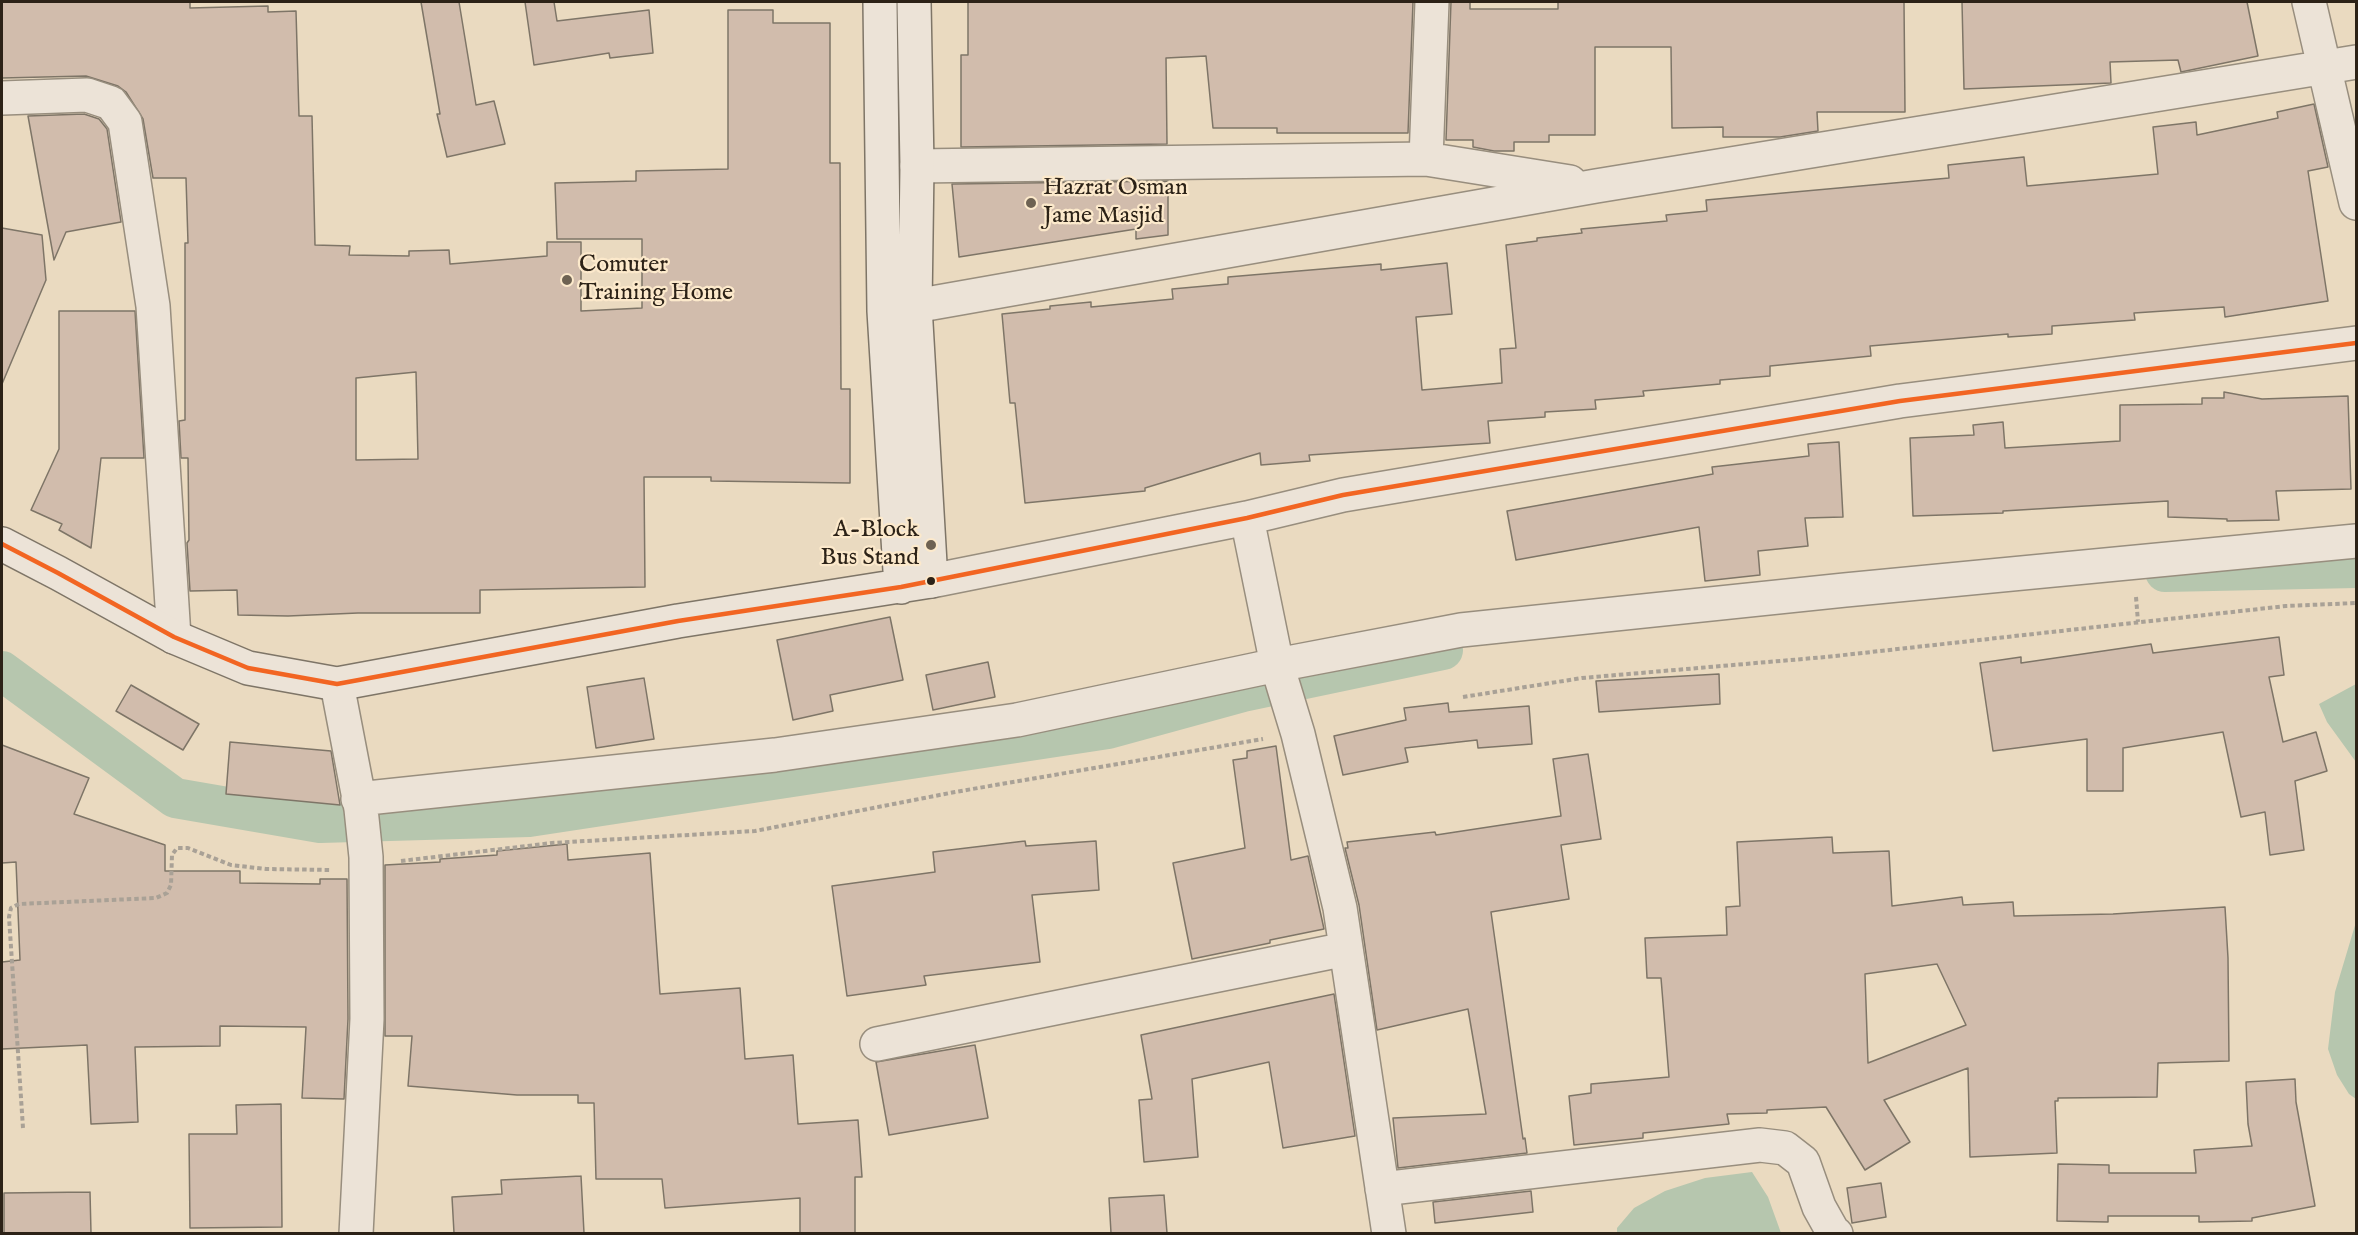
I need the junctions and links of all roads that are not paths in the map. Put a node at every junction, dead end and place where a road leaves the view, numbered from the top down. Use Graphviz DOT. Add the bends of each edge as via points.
graph roads {
  1 [pos="880,2"];
  2 [pos="914,2"];
  3 [pos="1432,2"];
  4 [pos="2309,2"];
  5 [pos="2341,65"];
  6 [pos="2,98"];
  7 [pos="1426,159"];
  8 [pos="917,165"];
  9 [pos="1596,186"];
  10 [pos="2356,203"];
  11 [pos="915,306"];
  12 [pos="2356,343"];
  13 [pos="1247,518"];
  14 [pos="2356,541"];
  15 [pos="2,544"];
  16 [pos="916,584"];
  17 [pos="174,637"];
  18 [pos="1279,671"];
  19 [pos="337,684"];
  20 [pos="359,804"];
  21 [pos="1346,949"];
  22 [pos="877,1044"];
  23 [pos="1382,1190"];
  24 [pos="356,1233"];
  25 [pos="1389,1233"];
  26 [pos="1836,1233"];
  1 -- 16 [label="street" via="884,311"];
  2 -- 8 [label="street"];
  3 -- 7 [label="street"];
  4 -- 5 [label="street"];
  5 -- 9 [label="street"];
  5 -- 10 [label="street"];
  6 -- 17 [label="street" via="87,95 111,103 125,122 153,306"];
  7 -- 8 [label="street"];
  7 -- 9 [label="street"];
  8 -- 11 [label="street"];
  9 -- 11 [label="street"];
  11 -- 16 [label="street"];
  12 -- 13 [label="street" via="1900,401 1343,495"];
  13 -- 16 [label="street"];
  13 -- 18 [label="street"];
  14 -- 18 [label="street" via="1473,629"];
  15 -- 17 [label="street"];
  16 -- 19 [label="street" via="678,621"];
  17 -- 19 [label="street" via="248,668"];
  18 -- 20 [label="street" via="1017,720 775,754"];
  18 -- 21 [label="street" via="1340,908"];
  19 -- 20 [label="street"];
  20 -- 24 [label="street" via="366,861 367,1019"];
  21 -- 22 [label="street"];
  21 -- 23 [label="street"];
  23 -- 25 [label="street"];
  23 -- 26 [label="street" via="1760,1145 1785,1148 1803,1162 1819,1207"];
}
